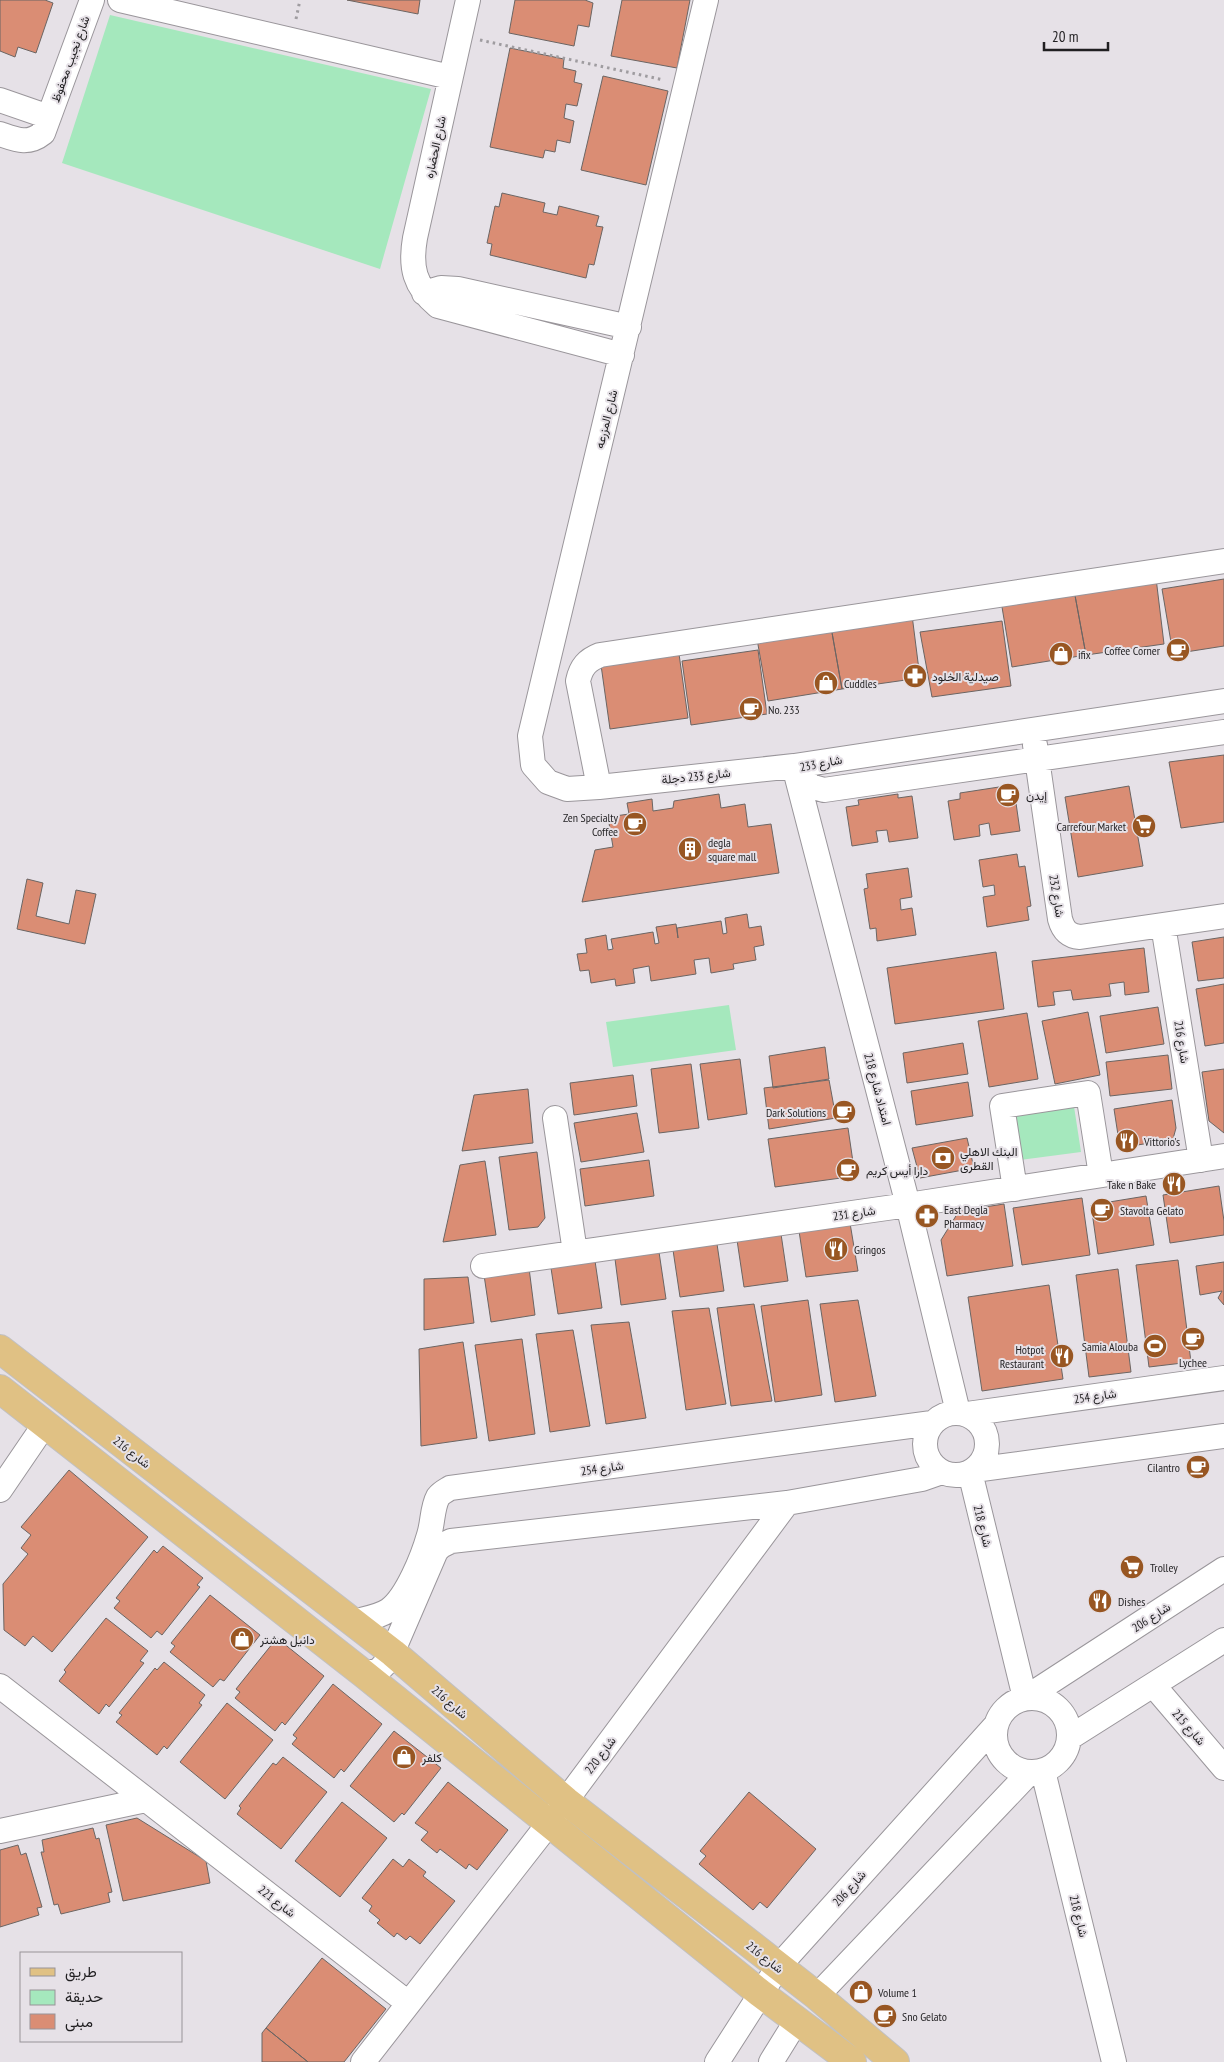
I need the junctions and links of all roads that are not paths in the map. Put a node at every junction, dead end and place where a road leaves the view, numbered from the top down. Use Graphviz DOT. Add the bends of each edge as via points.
graph roads {
  1 [pos="92,0"];
  2 [pos="120,0"];
  3 [pos="468,0"];
  4 [pos="706,0"];
  5 [pos="450,77"];
  6 [pos="0,100"];
  7 [pos="49,117"];
  8 [pos="0,134"];
  9 [pos="424,293"];
  10 [pos="629,327"];
  11 [pos="622,355"];
  12 [pos="1224,561"];
  13 [pos="1224,701"];
  14 [pos="1032,729"];
  15 [pos="1224,732"];
  16 [pos="1037,760"];
  17 [pos="794,766"];
  18 [pos="599,787"];
  19 [pos="1224,916"];
  20 [pos="1163,925"];
  21 [pos="555,1118"];
  22 [pos="1224,1156"];
  23 [pos="1201,1160"];
  24 [pos="1101,1175"];
  25 [pos="1015,1189"];
  26 [pos="908,1205"];
  27 [pos="575,1252"];
  28 [pos="483,1266"];
  29 [pos="0,1349"];
  30 [pos="1224,1378"];
  31 [pos="0,1389"];
  32 [pos="962,1413"];
  33 [pos="932,1423"];
  34 [pos="45,1424"];
  35 [pos="1224,1436"];
  36 [pos="972,1471"];
  37 [pos="942,1472"];
  38 [pos="0,1490"];
  39 [pos="787,1503"];
  40 [pos="1224,1569"];
  41 [pos="352,1622"];
  42 [pos="1224,1640"];
  43 [pos="393,1653"];
  44 [pos="364,1674"];
  45 [pos="0,1686"];
  46 [pos="1154,1686"];
  47 [pos="1026,1697"];
  48 [pos="995,1726"];
  49 [pos="1070,1738"];
  50 [pos="1224,1768"];
  51 [pos="1036,1772"];
  52 [pos="146,1800"];
  53 [pos="558,1812"];
  54 [pos="0,1831"];
  55 [pos="778,1967"];
  56 [pos="760,1993"];
  57 [pos="817,1996"];
  58 [pos="408,2003"];
  59 [pos="797,2020"];
  60 [pos="363,2062"];
  61 [pos="717,2062"];
  62 [pos="771,2062"];
  63 [pos="852,2062"];
  64 [pos="895,2062"];
  65 [pos="1114,2062"];
  1 -- 7 [label="street, شارع نجيب محفوظ"];
  2 -- 5 [label="street"];
  3 -- 5 [label="street, شارع الحضاره"];
  4 -- 10 [label="street, شارع المزرعه"];
  5 -- 9 [label="street, شارع الحضاره" via="412,257 415,276"];
  6 -- 7 [label="street, شارع نجيب محفوظ"];
  7 -- 8 [label="street, شارع نجيب محفوظ" via="43,132 35,139 26,142"];
  9 -- 10 [label="street" via="458,288"];
  9 -- 11 [label="street, شارع الحضاره" via="438,306 450,310"];
  10 -- 11 [label="street, شارع المزرعه"];
  11 -- 18 [label="street, شارع المزرعه" via="530,736 533,765 548,782 567,789"];
  12 -- 18 [label="street" via="600,655 584,664 578,681"];
  13 -- 14 [label="street, شارع 233"];
  14 -- 16 [label="street, شارع 232"];
  14 -- 17 [label="street, شارع 233"];
  15 -- 16 [label="street, شارع 233"];
  16 -- 17 [label="street, شارع 233" via="824,790 810,786"];
  16 -- 20 [label="street, شارع 232" via="1064,930 1080,937"];
  17 -- 18 [label="street, شارع 233 دجلة"];
  17 -- 26 [label="street, امتداد شارع 218"];
  19 -- 20 [label="street, شارع 232"];
  20 -- 23 [label="street, شارع 216"];
  21 -- 27 [label="street"];
  22 -- 23 [label="street, شارع 231"];
  23 -- 24 [label="street, شارع 231"];
  24 -- 25 [label="street, شارع 231"];
  24 -- 25 [label="street" via="1088,1093 1002,1106"];
  25 -- 26 [label="street, شارع 231"];
  26 -- 27 [label="street, شارع 231"];
  26 -- 32 [label="street, امتداد شارع 218"];
  27 -- 28 [label="street, شارع 231"];
  29 -- 41 [label="main road, شارع 216"];
  30 -- 32 [label="street, شارع 254"];
  31 -- 34 [label="main road, شارع 216"];
  32 -- 33 [label="street" via="948,1413"];
  32 -- 36 [label="street" via="980,1424 986,1440 984,1456"];
  33 -- 37 [label="street" via="927,1431 925,1450 928,1459"];
  33 -- 41 [label="street, شارع 254" via="450,1488 437,1499 422,1554 394,1606"];
  34 -- 38 [label="street"];
  34 -- 44 [label="main road, شارع 216"];
  35 -- 36 [label="street"];
  36 -- 37 [label="street" via="951,1475"];
  36 -- 47 [label="street, شارع 218"];
  37 -- 39 [label="street" via="922,1479"];
  39 -- 43 [label="street" via="445,1543 436,1551"];
  39 -- 53 [label="street, شارع 220"];
  40 -- 47 [label="street, شارع 206"];
  41 -- 43 [label="main road, شارع 216"];
  42 -- 46 [label="street"];
  43 -- 44 [label="street" via="385,1665"];
  43 -- 53 [label="main road, شارع 216"];
  44 -- 53 [label="main road, شارع 216"];
  45 -- 52 [label="street, شارع 221"];
  46 -- 49 [label="street"];
  46 -- 50 [label="street, شارع 215"];
  47 -- 48 [label="street" via="1006,1707"];
  47 -- 49 [label="street" via="1052,1703 1062,1712"];
  48 -- 51 [label="street" via="997,1748 1009,1765"];
  48 -- 55 [label="street, شارع 206"];
  49 -- 51 [label="street" via="1067,1749 1053,1766"];
  51 -- 57 [label="street"];
  51 -- 65 [label="street, شارع 218"];
  52 -- 54 [label="street"];
  52 -- 58 [label="street, شارع 221"];
  53 -- 55 [label="main road, شارع 216"];
  53 -- 56 [label="main road, شارع 216"];
  53 -- 58 [label="street, شارع 220"];
  55 -- 56 [label="street, شارع 206"];
  55 -- 57 [label="main road, شارع 216"];
  56 -- 59 [label="main road, شارع 216"];
  56 -- 61 [label="street, شارع 206"];
  57 -- 64 [label="main road, شارع 216"];
  58 -- 60 [label="street, شارع 220"];
  59 -- 62 [label="street"];
  59 -- 63 [label="main road, شارع 216"];
}
